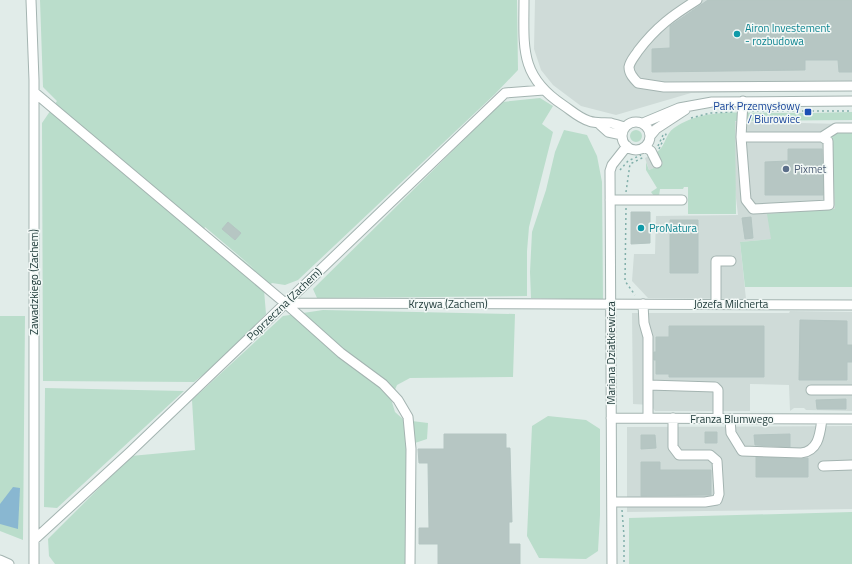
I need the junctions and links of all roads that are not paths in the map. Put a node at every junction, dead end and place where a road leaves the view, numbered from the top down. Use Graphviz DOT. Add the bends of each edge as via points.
graph roads {
  1 [pos="31,0"];
  2 [pos="524,0"];
  3 [pos="697,0"];
  4 [pos="852,86"];
  5 [pos="544,90"];
  6 [pos="34,92"];
  7 [pos="852,101"];
  8 [pos="692,106"];
  9 [pos="742,107"];
  10 [pos="643,123"];
  11 [pos="852,128"];
  12 [pos="624,131"];
  13 [pos="651,135"];
  14 [pos="741,137"];
  15 [pos="822,137"];
  16 [pos="627,146"];
  17 [pos="649,150"];
  18 [pos="658,163"];
  19 [pos="610,200"];
  20 [pos="682,200"];
  21 [pos="731,261"];
  22 [pos="284,303"];
  23 [pos="611,304"];
  24 [pos="639,304"];
  25 [pos="716,304"];
  26 [pos="852,305"];
  27 [pos="648,385"];
  28 [pos="811,390"];
  29 [pos="852,390"];
  30 [pos="611,418"];
  31 [pos="648,418"];
  32 [pos="673,418"];
  33 [pos="718,419"];
  34 [pos="730,419"];
  35 [pos="822,419"];
  36 [pos="852,419"];
  37 [pos="852,465"];
  38 [pos="823,466"];
  39 [pos="616,502"];
  40 [pos="34,540"];
  41 [pos="0,560"];
  42 [pos="9,564"];
  43 [pos="34,564"];
  44 [pos="410,564"];
  45 [pos="612,564"];
  1 -- 6 [label="street, Zawadzkiego (Zachem)"];
  2 -- 5 [label="street" via="524,50 534,77"];
  3 -- 4 [label="street" via="665,21 650,35 632,60 630,74 638,83 664,87"];
  5 -- 12 [label="street" via="581,118 598,124 608,132"];
  5 -- 22 [label="street, Poprzeczna (Zachem)" via="505,93"];
  6 -- 22 [label="street"];
  6 -- 40 [label="street, Zawadzkiego (Zachem)"];
  7 -- 9 [label="street"];
  8 -- 9 [label="street" via="712,102"];
  8 -- 10 [label="street" via="679,108"];
  8 -- 13 [label="street"];
  9 -- 14 [label="street"];
  10 -- 12 [label="street" via="634,122"];
  10 -- 13 [label="street"];
  11 -- 15 [label="street" via="836,128"];
  12 -- 16 [label="street" via="623,141"];
  13 -- 17 [label="street"];
  14 -- 15 [label="street"];
  14 -- 15 [label="street" via="746,200 753,209 829,206 828,141"];
  16 -- 17 [label="street" via="636,150"];
  16 -- 19 [label="street, Mariana Dziatkiewicza" via="610,171"];
  17 -- 18 [label="street"];
  19 -- 20 [label="street"];
  19 -- 23 [label="street, Mariana Dziatkiewicza"];
  21 -- 25 [label="street" via="716,261"];
  22 -- 23 [label="street, Krzywa (Zachem)"];
  22 -- 40 [label="street, Poprzeczna (Zachem)" via="130,452"];
  22 -- 44 [label="street" via="341,353 383,384 408,417 411,449"];
  23 -- 24 [label="street, Józefa Milcherta"];
  23 -- 30 [label="street, Mariana Dziatkiewicza"];
  24 -- 25 [label="street, Józefa Milcherta"];
  24 -- 27 [label="street" via="648,337"];
  25 -- 26 [label="street, Józefa Milcherta"];
  27 -- 31 [label="street"];
  27 -- 33 [label="street" via="715,387 718,390"];
  28 -- 29 [label="street"];
  30 -- 31 [label="street, Franza Blumwego"];
  30 -- 39 [label="street, Mariana Dziatkiewicza"];
  31 -- 32 [label="street, Franza Blumwego"];
  32 -- 33 [label="street, Franza Blumwego"];
  32 -- 39 [label="street" via="673,447 679,455 710,455 717,461 719,494 716,500"];
  33 -- 34 [label="street, Franza Blumwego"];
  34 -- 35 [label="street, Franza Blumwego"];
  34 -- 35 [label="street" via="731,433 742,451 808,453 814,448 819,437"];
  35 -- 36 [label="street, Franza Blumwego"];
  37 -- 38 [label="street"];
  39 -- 45 [label="street, Mariana Dziatkiewicza"];
  40 -- 43 [label="street, Zawadzkiego (Zachem)"];
  41 -- 42 [label="street"];
}
